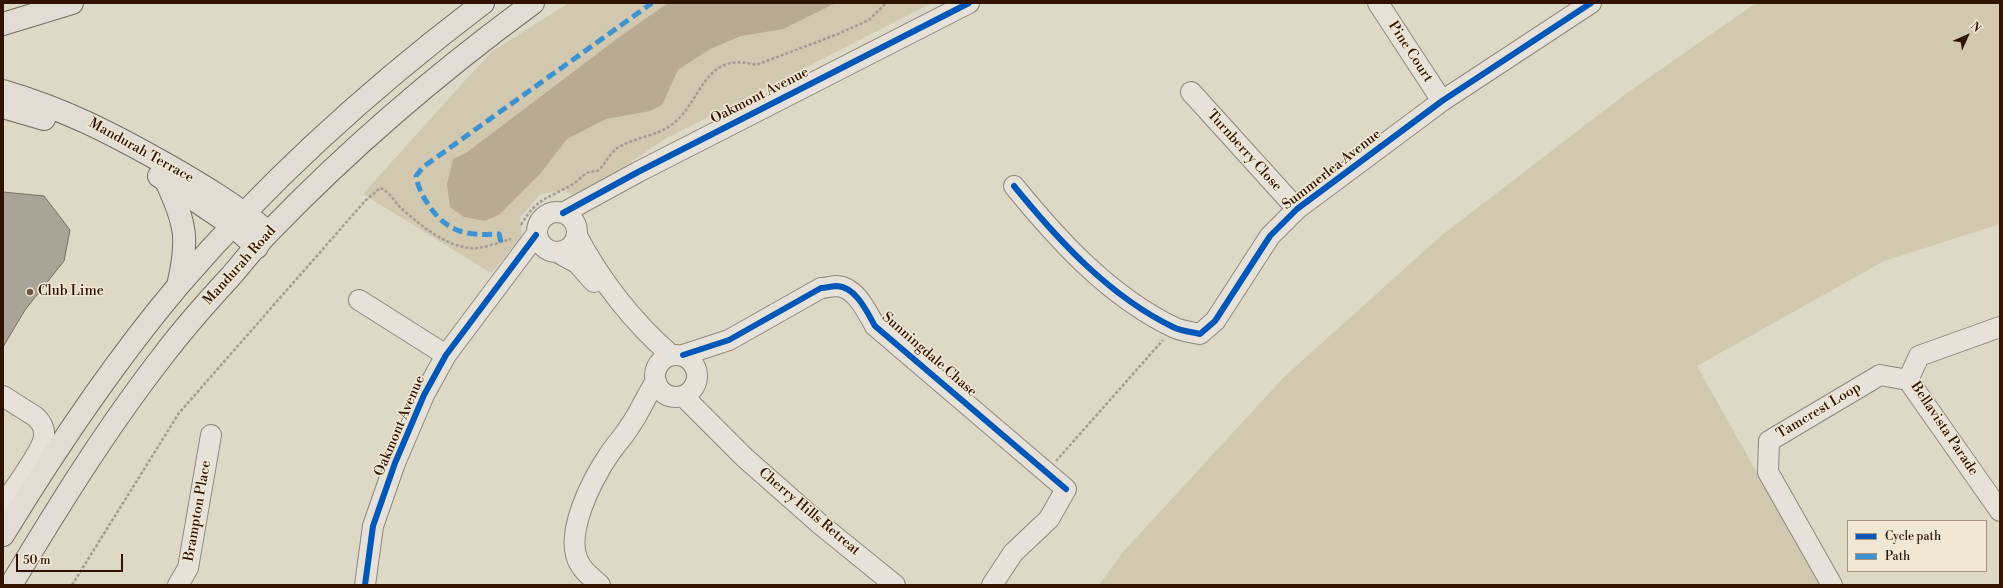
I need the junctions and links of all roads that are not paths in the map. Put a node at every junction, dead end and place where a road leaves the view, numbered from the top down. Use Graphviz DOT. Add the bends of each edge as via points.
graph roads {
  1 [pos="72,3"];
  2 [pos="483,3"];
  3 [pos="533,3"];
  4 [pos="969,3"];
  5 [pos="1378,3"];
  6 [pos="1591,3"];
  7 [pos="3,24"];
  8 [pos="3,91"];
  9 [pos="1191,92"];
  10 [pos="1442,101"];
  11 [pos="3,107"];
  12 [pos="166,181"];
  13 [pos="1014,186"];
  14 [pos="591,199"];
  15 [pos="1297,209"];
  16 [pos="563,213"];
  17 [pos="239,219"];
  18 [pos="577,231"];
  19 [pos="263,240"];
  20 [pos="527,241"];
  21 [pos="554,252"];
  22 [pos="505,279"];
  23 [pos="178,287"];
  24 [pos="359,300"];
  25 [pos="2000,327"];
  26 [pos="446,355"];
  27 [pos="677,375"];
  28 [pos="1908,380"];
  29 [pos="3,396"];
  30 [pos="211,435"];
  31 [pos="3,505"];
  32 [pos="2000,511"];
  33 [pos="3,535"];
  34 [pos="11,585"];
  35 [pos="178,585"];
  36 [pos="365,585"];
  37 [pos="600,585"];
  38 [pos="895,585"];
  39 [pos="992,585"];
  40 [pos="1832,585"];
  1 -- 7 [label="main road"];
  2 -- 17 [label="main road" via="344,116"];
  3 -- 19 [label="main road, Mandurah Road" via="472,47 372,132"];
  4 -- 14 [label="street, Oakmont Avenue" via="638,172"];
  5 -- 10 [label="street, Pine Court"];
  6 -- 10 [label="street, Summerlea Avenue"];
  8 -- 17 [label="main road, Mandurah Terrace" via="32,99 122,138 205,186"];
  9 -- 15 [label="street, Turnberry Close"];
  10 -- 15 [label="street, Summerlea Avenue"];
  11 -- 12 [label="main road, Mandurah Terrace" via="73,130 127,156"];
  12 -- 17 [label="main road, Mandurah Terrace"];
  12 -- 23 [label="main road" via="180,210 185,230 186,249"];
  13 -- 15 [label="street, Summerlea Avenue" via="1040,218 1100,277 1132,303 1174,328 1200,334 1215,320 1270,236"];
  14 -- 16 [label="street, Oakmont Avenue"];
  14 -- 18 [label="street"];
  16 -- 18 [label="street" via="572,218"];
  16 -- 20 [label="street" via="554,212 543,216"];
  17 -- 19 [label="main road, Mandurah Terrace"];
  17 -- 23 [label="main road"];
  18 -- 21 [label="street" via="570,247"];
  18 -- 27 [label="street, Cherry Hills Retreat" via="598,273"];
  19 -- 34 [label="main road, Mandurah Road" via="163,356 122,410 66,494"];
  20 -- 21 [label="street"];
  20 -- 22 [label="street, Oakmont Avenue"];
  21 -- 22 [label="street, Oakmont Avenue"];
  21 -- 27 [label="street, Cherry Hills Retreat" via="577,263 587,273"];
  22 -- 26 [label="street, Oakmont Avenue"];
  23 -- 33 [label="main road" via="104,382 36,480"];
  24 -- 26 [label="street"];
  25 -- 28 [label="street, Bellavista Parade" via="1919,356"];
  26 -- 36 [label="street, Oakmont Avenue" via="424,395 392,470 373,526"];
  27 -- 37 [label="street, Sunningdale Chase" via="645,397 631,425 595,479 575,525 574,551 580,566"];
  27 -- 38 [label="street, Cherry Hills Retreat" via="744,457 821,525"];
  27 -- 39 [label="street, Sunningdale Chase" via="729,340 821,288 838,286 850,291 875,326 1066,489 1049,519 1013,553"];
  28 -- 32 [label="street, Bellavista Parade"];
  28 -- 40 [label="street, Tamcrest Loop" via="1880,375 1769,441 1768,472"];
  29 -- 31 [label="street" via="36,417 44,434 40,449"];
  30 -- 35 [label="street, Brampton Place" via="188,568"];
}
